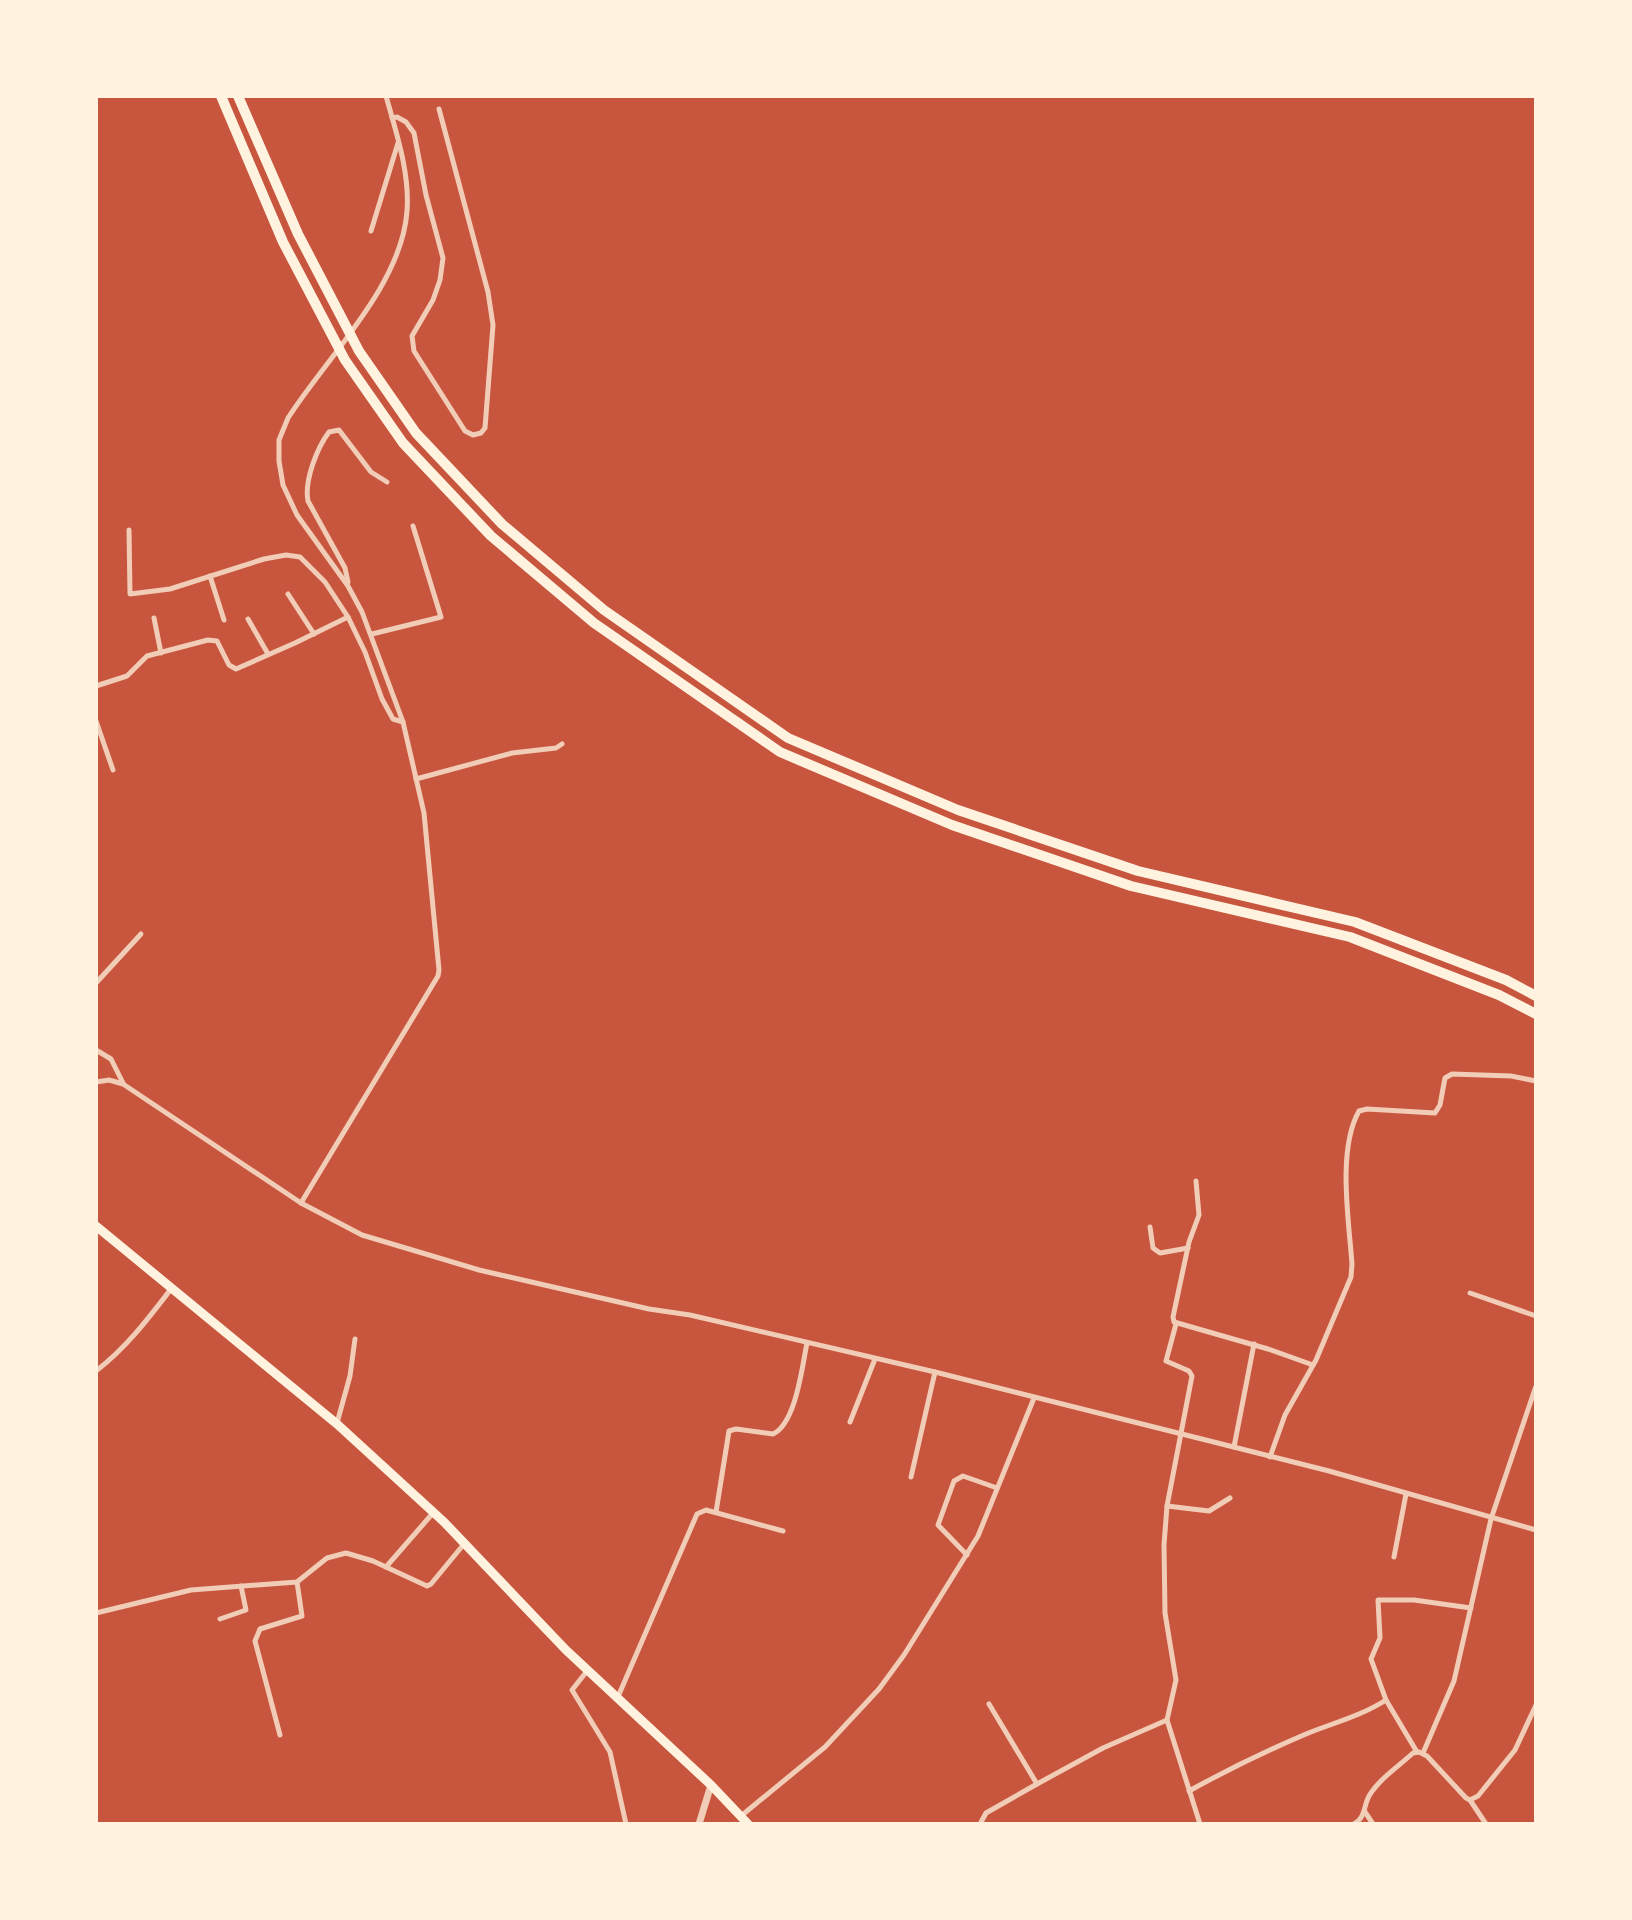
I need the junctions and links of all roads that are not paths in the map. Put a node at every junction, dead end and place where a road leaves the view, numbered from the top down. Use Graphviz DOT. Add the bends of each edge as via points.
graph roads {
  1 [pos="221,96"];
  2 [pos="238,96"];
  3 [pos="386,96"];
  4 [pos="439,109"];
  5 [pos="392,118"];
  6 [pos="398,142"];
  7 [pos="371,231"];
  8 [pos="387,482"];
  9 [pos="413,526"];
  10 [pos="129,530"];
  11 [pos="210,576"];
  12 [pos="348,586"];
  13 [pos="288,594"];
  14 [pos="348,617"];
  15 [pos="154,618"];
  16 [pos="248,619"];
  17 [pos="224,620"];
  18 [pos="314,634"];
  19 [pos="372,634"];
  20 [pos="161,653"];
  21 [pos="268,654"];
  22 [pos="96,686"];
  23 [pos="96,721"];
  24 [pos="403,722"];
  25 [pos="562,744"];
  26 [pos="113,770"];
  27 [pos="416,779"];
  28 [pos="141,934"];
  29 [pos="96,983"];
  30 [pos="1536,996"];
  31 [pos="1536,1014"];
  32 [pos="96,1050"];
  33 [pos="1536,1081"];
  34 [pos="96,1082"];
  35 [pos="123,1084"];
  36 [pos="1196,1181"];
  37 [pos="301,1203"];
  38 [pos="96,1226"];
  39 [pos="1150,1227"];
  40 [pos="1188,1248"];
  41 [pos="172,1288"];
  42 [pos="1470,1293"];
  43 [pos="1536,1316"];
  44 [pos="1176,1324"];
  45 [pos="355,1339"];
  46 [pos="807,1343"];
  47 [pos="1254,1344"];
  48 [pos="875,1359"];
  49 [pos="1313,1365"];
  50 [pos="96,1371"];
  51 [pos="935,1372"];
  52 [pos="1536,1386"];
  53 [pos="1034,1398"];
  54 [pos="850,1422"];
  55 [pos="337,1424"];
  56 [pos="1180,1433"];
  57 [pos="1234,1447"];
  58 [pos="1270,1457"];
  59 [pos="911,1477"];
  60 [pos="997,1488"];
  61 [pos="1406,1494"];
  62 [pos="1230,1498"];
  63 [pos="1167,1506"];
  64 [pos="716,1512"];
  65 [pos="433,1513"];
  66 [pos="1491,1519"];
  67 [pos="1536,1530"];
  68 [pos="783,1531"];
  69 [pos="465,1544"];
  70 [pos="967,1555"];
  71 [pos="1394,1557"];
  72 [pos="386,1567"];
  73 [pos="297,1582"];
  74 [pos="241,1586"];
  75 [pos="1471,1608"];
  76 [pos="96,1613"];
  77 [pos="220,1619"];
  78 [pos="587,1671"];
  79 [pos="617,1700"];
  80 [pos="1386,1700"];
  81 [pos="989,1704"];
  82 [pos="1536,1705"];
  83 [pos="1167,1720"];
  84 [pos="280,1735"];
  85 [pos="1420,1752"];
  86 [pos="1037,1784"];
  87 [pos="711,1785"];
  88 [pos="1189,1791"];
  89 [pos="1470,1800"];
  90 [pos="1365,1812"];
  91 [pos="740,1816"];
  92 [pos="626,1824"];
  93 [pos="699,1824"];
  94 [pos="748,1824"];
  95 [pos="980,1824"];
  96 [pos="1200,1824"];
  97 [pos="1354,1824"];
  98 [pos="1373,1824"];
  99 [pos="1486,1824"];
  1 -- 31 [label="highway" via="283,242 345,360 395,431 491,536 594,623 780,752 952,825 1131,886 1350,937"];
  2 -- 30 [label="highway" via="298,234 359,351 416,433 502,524 604,610 788,738 973,815 1138,871 1355,922"];
  3 -- 5 [label="street"];
  4 -- 5 [label="street" via="493,325 485,428 473,435 465,431 414,351 412,336 433,300 443,258 414,133 406,122"];
  5 -- 6 [label="street"];
  6 -- 7 [label="street"];
  6 -- 12 [label="street" via="407,195 395,262 288,418 279,440 283,485 297,515"];
  8 -- 12 [label="street" via="371,472 339,430 329,432 321,443 306,492 345,568"];
  9 -- 19 [label="street" via="441,617"];
  10 -- 11 [label="street" via="130,594"];
  11 -- 14 [label="street" via="264,559 300,557"];
  11 -- 17 [label="street"];
  12 -- 19 [label="street"];
  13 -- 18 [label="street"];
  14 -- 18 [label="street"];
  14 -- 24 [label="street" via="382,699 393,719"];
  15 -- 20 [label="street"];
  16 -- 21 [label="street"];
  18 -- 21 [label="street"];
  19 -- 24 [label="street"];
  20 -- 21 [label="street" via="217,641 236,669"];
  20 -- 22 [label="street" via="147,656 127,676"];
  23 -- 26 [label="street"];
  24 -- 27 [label="street"];
  25 -- 27 [label="street"];
  27 -- 37 [label="street" via="424,813 438,976"];
  28 -- 29 [label="street"];
  32 -- 35 [label="street" via="111,1059"];
  33 -- 49 [label="street" via="1452,1074 1445,1078 1435,1113 1359,1111 1346,1168 1351,1277"];
  34 -- 35 [label="street"];
  35 -- 37 [label="street"];
  36 -- 40 [label="street" via="1199,1215"];
  37 -- 46 [label="street" via="362,1235 479,1270"];
  38 -- 41 [label="highway"];
  39 -- 40 [label="street" via="1153,1248 1160,1253"];
  40 -- 44 [label="street" via="1173,1317"];
  41 -- 50 [label="street"];
  41 -- 55 [label="highway"];
  42 -- 43 [label="street"];
  44 -- 47 [label="street"];
  44 -- 56 [label="street" via="1166,1361 1192,1376"];
  45 -- 55 [label="street"];
  46 -- 48 [label="street"];
  46 -- 64 [label="street" via="783,1427 773,1434 729,1431"];
  47 -- 49 [label="street"];
  47 -- 57 [label="street"];
  48 -- 51 [label="street"];
  48 -- 54 [label="street"];
  49 -- 58 [label="street" via="1285,1415"];
  51 -- 53 [label="street"];
  51 -- 59 [label="street"];
  52 -- 66 [label="street"];
  53 -- 56 [label="street"];
  53 -- 60 [label="street"];
  55 -- 65 [label="highway"];
  56 -- 57 [label="street"];
  56 -- 63 [label="street"];
  57 -- 58 [label="street"];
  58 -- 61 [label="street"];
  60 -- 70 [label="street"];
  60 -- 70 [label="street" via="963,1476 954,1481 938,1525"];
  61 -- 66 [label="street"];
  61 -- 71 [label="street"];
  62 -- 63 [label="street" via="1209,1511"];
  63 -- 83 [label="street" via="1165,1613 1176,1680"];
  64 -- 68 [label="street"];
  64 -- 79 [label="street" via="697,1514"];
  65 -- 69 [label="highway"];
  65 -- 72 [label="street"];
  66 -- 67 [label="street"];
  66 -- 75 [label="street"];
  69 -- 72 [label="street" via="427,1586"];
  69 -- 78 [label="highway"];
  70 -- 91 [label="street" via="879,1689 825,1747"];
  72 -- 73 [label="street" via="358,1555 336,1555"];
  73 -- 74 [label="street"];
  73 -- 84 [label="street" via="302,1616 260,1629 255,1641"];
  74 -- 76 [label="street" via="191,1590"];
  74 -- 77 [label="street" via="246,1610"];
  75 -- 80 [label="street" via="1378,1600 1380,1638 1371,1659"];
  75 -- 85 [label="street" via="1454,1681"];
  78 -- 79 [label="highway"];
  78 -- 92 [label="street" via="572,1690 610,1752"];
  79 -- 87 [label="highway"];
  80 -- 85 [label="street"];
  80 -- 88 [label="street"];
  81 -- 86 [label="street"];
  82 -- 89 [label="street" via="1515,1750"];
  83 -- 86 [label="street"];
  83 -- 88 [label="street"];
  85 -- 89 [label="street"];
  85 -- 90 [label="street" via="1374,1789"];
  86 -- 95 [label="street" via="986,1813"];
  87 -- 91 [label="highway"];
  87 -- 93 [label="street"];
  88 -- 96 [label="street"];
  89 -- 99 [label="street"];
  90 -- 97 [label="street"];
  90 -- 98 [label="street"];
  91 -- 94 [label="highway"];
}
